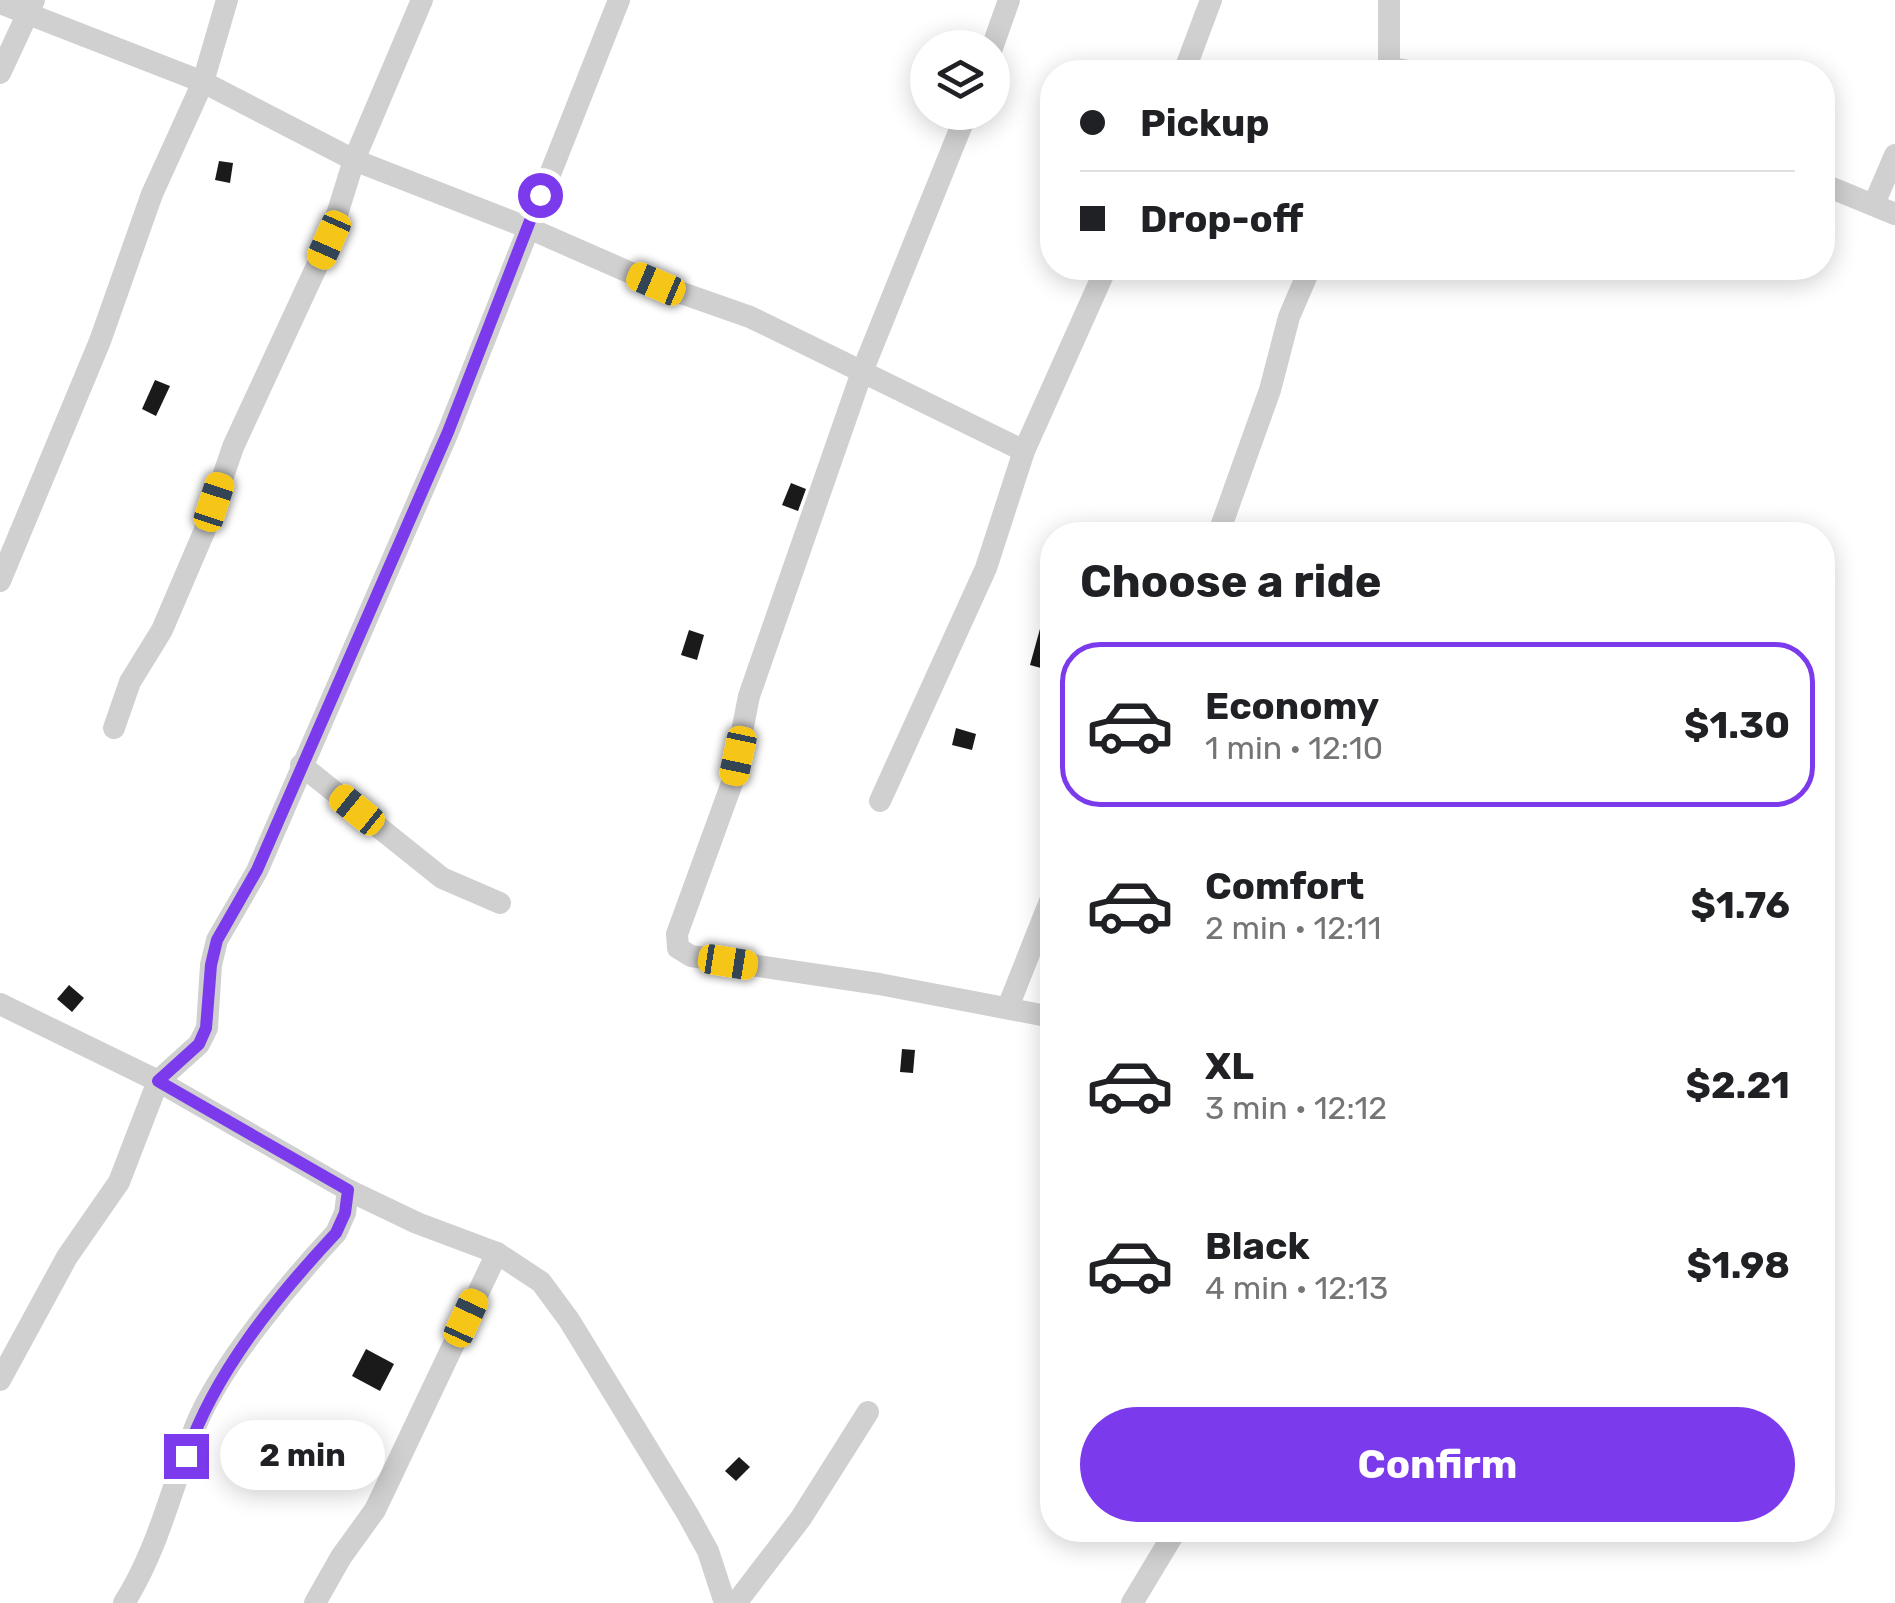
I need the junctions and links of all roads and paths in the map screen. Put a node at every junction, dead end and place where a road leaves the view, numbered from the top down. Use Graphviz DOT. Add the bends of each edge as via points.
graph roads {
  1 [pos="227,0"];
  2 [pos="422,0"];
  3 [pos="619,0"];
  4 [pos="1009,0"];
  5 [pos="1211,0"];
  6 [pos="1390,0"];
  7 [pos="0,3"];
  8 [pos="31,8"];
  9 [pos="998,30"];
  10 [pos="1188,60"];
  11 [pos="1390,60"];
  12 [pos="0,74"];
  13 [pos="203,82"];
  14 [pos="961,130"];
  15 [pos="1895,156"];
  16 [pos="354,160"];
  17 [pos="1835,189"];
  18 [pos="1885,208"];
  19 [pos="526,228"];
  20 [pos="1101,280"];
  21 [pos="1305,280"];
  22 [pos="862,372"];
  23 [pos="1024,451"];
  24 [pos="1223,522"];
  25 [pos="0,581"];
  26 [pos="114,728"];
  27 [pos="301,765"];
  28 [pos="880,801"];
  29 [pos="500,904"];
  30 [pos="1040,926"];
  31 [pos="0,1004"];
  32 [pos="1008,1007"];
  33 [pos="1040,1014"];
  34 [pos="158,1081"];
  35 [pos="348,1190"];
  36 [pos="497,1253"];
  37 [pos="0,1380"];
  38 [pos="868,1412"];
  39 [pos="1169,1542"];
  40 [pos="124,1603"];
  41 [pos="316,1603"];
  42 [pos="725,1603"];
  43 [pos="736,1603"];
  44 [pos="1132,1603"];
  1 -- 13 [label="street"];
  2 -- 16 [label="street"];
  3 -- 19 [label="street"];
  4 -- 9 [label="street"];
  5 -- 10 [label="street"];
  6 -- 11 [label="street"];
  7 -- 8 [label="street"];
  8 -- 12 [label="street"];
  8 -- 13 [label="street"];
  13 -- 16 [label="street"];
  13 -- 25 [label="street" via="164,164"];
  14 -- 22 [label="street"];
  15 -- 18 [label="street"];
  16 -- 19 [label="street"];
  16 -- 26 [label="street" via="329,240"];
  17 -- 18 [label="street"];
  19 -- 22 [label="street" via="750,316"];
  19 -- 27 [label="street" via="448,432"];
  20 -- 23 [label="street"];
  21 -- 24 [label="street"];
  22 -- 23 [label="street"];
  22 -- 32 [label="street" via="749,696 732,783 677,934 678,948 691,956"];
  23 -- 28 [label="street" via="986,568"];
  27 -- 29 [label="street" via="442,878"];
  27 -- 34 [label="street" via="257,870 217,940 199,1044"];
  30 -- 32 [label="street"];
  31 -- 34 [label="street"];
  32 -- 33 [label="street"];
  34 -- 35 [label="street"];
  34 -- 37 [label="street" via="119,1182 68,1257"];
  35 -- 36 [label="street"];
  35 -- 40 [label="street" via="336,1233 208,1400 154,1547"];
  36 -- 41 [label="street" via="376,1510"];
  36 -- 42 [label="street" via="541,1282 569,1320 708,1551"];
  38 -- 43 [label="street" via="801,1518"];
  39 -- 44 [label="street"];
}
